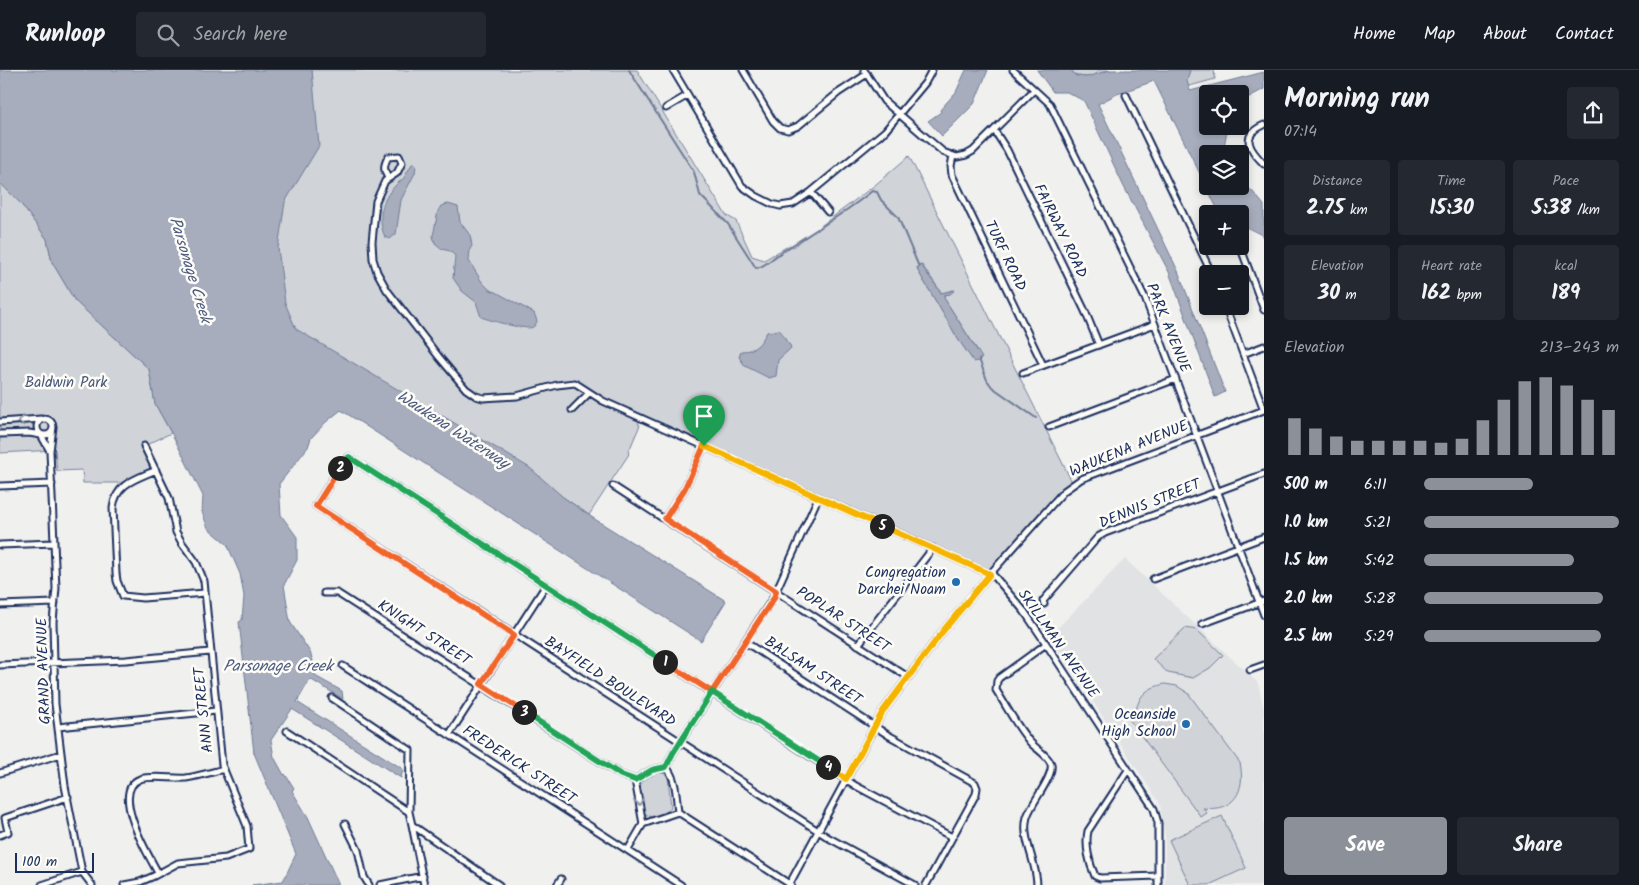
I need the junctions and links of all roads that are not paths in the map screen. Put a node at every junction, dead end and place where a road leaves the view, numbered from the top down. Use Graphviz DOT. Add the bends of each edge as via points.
graph roads {
  1 [pos="673,70"];
  2 [pos="743,70"];
  3 [pos="932,70"];
  4 [pos="1014,70"];
  5 [pos="865,72"];
  6 [pos="1034,90"];
  7 [pos="688,95"];
  8 [pos="1126,95"];
  9 [pos="666,108"];
  10 [pos="899,115"];
  11 [pos="1264,125"];
  12 [pos="994,130"];
  13 [pos="953,156"];
  14 [pos="1264,164"];
  15 [pos="388,178"];
  16 [pos="810,192"];
  17 [pos="828,212"];
  18 [pos="1198,244"];
  19 [pos="1243,255"];
  20 [pos="1208,265"];
  21 [pos="1264,310"];
  22 [pos="1228,315"];
  23 [pos="1154,324"];
  24 [pos="1099,345"];
  25 [pos="1264,346"];
  26 [pos="1243,354"];
  27 [pos="1044,366"];
  28 [pos="1023,373"];
  29 [pos="1176,380"];
  30 [pos="588,393"];
  31 [pos="572,410"];
  32 [pos="1264,410"];
  33 [pos="42,419"];
  34 [pos="0,422"];
  35 [pos="1049,427"];
  36 [pos="53,428"];
  37 [pos="0,434"];
  38 [pos="42,435"];
  39 [pos="1197,435"];
  40 [pos="144,446"];
  41 [pos="704,446"];
  42 [pos="50,451"];
  43 [pos="156,470"];
  44 [pos="1264,474"];
  45 [pos="52,484"];
  46 [pos="0,486"];
  47 [pos="613,486"];
  48 [pos="1218,491"];
  49 [pos="818,498"];
  50 [pos="665,519"];
  51 [pos="1264,537"];
  52 [pos="54,543"];
  53 [pos="0,545"];
  54 [pos="1238,547"];
  55 [pos="932,548"];
  56 [pos="990,574"];
  57 [pos="1152,579"];
  58 [pos="546,585"];
  59 [pos="776,591"];
  60 [pos="205,593"];
  61 [pos="324,593"];
  62 [pos="1262,602"];
  63 [pos="55,603"];
  64 [pos="1044,604"];
  65 [pos="0,605"];
  66 [pos="1264,615"];
  67 [pos="1202,624"];
  68 [pos="514,635"];
  69 [pos="745,642"];
  70 [pos="1046,644"];
  71 [pos="858,645"];
  72 [pos="210,652"];
  73 [pos="54,663"];
  74 [pos="0,664"];
  75 [pos="1264,664"];
  76 [pos="343,666"];
  77 [pos="1250,670"];
  78 [pos="908,677"];
  79 [pos="481,684"];
  80 [pos="712,692"];
  81 [pos="332,698"];
  82 [pos="216,711"];
  83 [pos="875,726"];
  84 [pos="58,727"];
  85 [pos="287,731"];
  86 [pos="450,735"];
  87 [pos="679,742"];
  88 [pos="61,754"];
  89 [pos="666,767"];
  90 [pos="224,769"];
  91 [pos="1128,770"];
  92 [pos="0,774"];
  93 [pos="846,779"];
  94 [pos="635,780"];
  95 [pos="68,797"];
  96 [pos="409,812"];
  97 [pos="678,812"];
  98 [pos="345,824"];
  99 [pos="643,824"];
  100 [pos="412,825"];
  101 [pos="818,831"];
  102 [pos="0,835"];
  103 [pos="952,837"];
  104 [pos="628,850"];
  105 [pos="82,872"];
  106 [pos="158,873"];
  107 [pos="423,876"];
  108 [pos="1158,876"];
  109 [pos="561,879"];
  110 [pos="790,884"];
  111 [pos="42,885"];
  112 [pos="92,885"];
  113 [pos="124,885"];
  114 [pos="369,885"];
  115 [pos="380,885"];
  116 [pos="424,885"];
  117 [pos="499,885"];
  118 [pos="557,885"];
  119 [pos="681,885"];
  120 [pos="915,885"];
  121 [pos="926,885"];
  122 [pos="1037,885"];
  123 [pos="1158,885"];
  1 -- 7 [label="street"];
  2 -- 5 [label="street" via="773,122 788,130 798,126"];
  3 -- 10 [label="street"];
  4 -- 6 [label="street, PARK AVENUE"];
  5 -- 10 [label="street" via="884,101"];
  6 -- 12 [label="street"];
  6 -- 23 [label="street, PARK AVENUE" via="1050,104"];
  7 -- 9 [label="street"];
  7 -- 16 [label="street" via="742,186 780,206 793,204"];
  8 -- 18 [label="street"];
  10 -- 13 [label="street" via="938,148"];
  10 -- 16 [label="street" via="885,131"];
  11 -- 14 [label="street" via="1253,132 1249,140 1252,152"];
  12 -- 13 [label="street" via="969,154"];
  12 -- 24 [label="street, FAIRWAY ROAD" via="1011,159"];
  13 -- 27 [label="street, TURF ROAD" via="952,175"];
  15 -- 15 [label="street" via="397,174 402,163 399,156 391,156 385,162 384,171"];
  15 -- 30 [label="street, SKILLMAN AVENUE" via="374,210 373,259 387,290 438,358 466,389 476,396 490,399 575,383"];
  16 -- 17 [label="street"];
  18 -- 20 [label="street"];
  19 -- 21 [label="street"];
  22 -- 26 [label="street"];
  23 -- 24 [label="street"];
  23 -- 29 [label="street, PARK AVENUE"];
  24 -- 27 [label="street"];
  25 -- 26 [label="street"];
  26 -- 32 [label="street"];
  27 -- 28 [label="street"];
  29 -- 35 [label="street"];
  29 -- 39 [label="street, PARK AVENUE"];
  30 -- 31 [label="street"];
  30 -- 41 [label="street, SKILLMAN AVENUE"];
  32 -- 39 [label="street, WAUKENA AVENUE"];
  33 -- 34 [label="street, one-way"];
  33 -- 36 [label="street" via="50,420"];
  33 -- 38 [label="street, GRAND AVENUE" via="37,426"];
  36 -- 38 [label="street" via="49,434"];
  36 -- 42 [label="street, GRAND AVENUE"];
  37 -- 38 [label="street"];
  38 -- 42 [label="street, GRAND AVENUE"];
  39 -- 48 [label="street, PARK AVENUE"];
  39 -- 56 [label="street, WAUKENA AVENUE" via="1072,484"];
  40 -- 43 [label="street, ANN STREET"];
  41 -- 49 [label="street, SKILLMAN AVENUE"];
  41 -- 50 [label="street" via="685,488"];
  42 -- 45 [label="street, GRAND AVENUE"];
  43 -- 60 [label="street, ANN STREET" via="169,498 176,532 202,573"];
  43 -- 60 [label="street" via="127,484 114,498 117,580 123,596 143,598"];
  44 -- 48 [label="street, DENNIS STREET"];
  45 -- 46 [label="street"];
  45 -- 52 [label="street, GRAND AVENUE"];
  47 -- 50 [label="street, POPLAR STREET"];
  48 -- 54 [label="street, PARK AVENUE"];
  48 -- 64 [label="street, DENNIS STREET" via="1098,537 1043,601"];
  49 -- 55 [label="street, SKILLMAN AVENUE"];
  49 -- 59 [label="street"];
  50 -- 59 [label="street, POPLAR STREET"];
  51 -- 54 [label="street"];
  52 -- 53 [label="street"];
  52 -- 63 [label="street, GRAND AVENUE"];
  54 -- 57 [label="street"];
  54 -- 62 [label="street, PARK AVENUE"];
  55 -- 56 [label="street, SKILLMAN AVENUE"];
  55 -- 71 [label="street"];
  56 -- 70 [label="street, SKILLMAN AVENUE" via="1024,611"];
  56 -- 78 [label="street, WAUKENA AVENUE"];
  58 -- 68 [label="street"];
  58 -- 68 [label="street, BAYFIELD BOULEVARD" via="349,457 316,506"];
  58 -- 80 [label="street"];
  59 -- 69 [label="street"];
  59 -- 71 [label="street, POPLAR STREET"];
  60 -- 72 [label="street, ANN STREET"];
  61 -- 79 [label="street, KNIGHT STREET" via="337,593"];
  62 -- 66 [label="street, PARK AVENUE"];
  62 -- 67 [label="street"];
  63 -- 65 [label="street"];
  63 -- 73 [label="street, GRAND AVENUE"];
  68 -- 79 [label="street"];
  68 -- 87 [label="street, BAYFIELD BOULEVARD"];
  69 -- 80 [label="street"];
  69 -- 83 [label="street, BALSAM STREET"];
  70 -- 91 [label="street, SKILLMAN AVENUE"];
  70 -- 122 [label="street" via="999,678 995,686 1027,739 1051,764 1050,774 1027,819 1026,835"];
  71 -- 78 [label="street, POPLAR STREET"];
  72 -- 73 [label="street"];
  72 -- 82 [label="street, ANN STREET"];
  73 -- 74 [label="street"];
  73 -- 84 [label="street, GRAND AVENUE"];
  75 -- 77 [label="street"];
  76 -- 86 [label="street, FREDERICK STREET"];
  78 -- 83 [label="street, WAUKENA AVENUE"];
  79 -- 86 [label="street"];
  79 -- 94 [label="street, KNIGHT STREET" via="621,775"];
  80 -- 87 [label="street"];
  80 -- 93 [label="street"];
  81 -- 96 [label="street" via="410,750"];
  82 -- 84 [label="street"];
  82 -- 90 [label="street, ANN STREET"];
  83 -- 93 [label="street, WAUKENA AVENUE"];
  83 -- 103 [label="street, BALSAM STREET" via="971,780 977,788"];
  84 -- 88 [label="street, GRAND AVENUE"];
  85 -- 96 [label="street"];
  86 -- 104 [label="street, FREDERICK STREET"];
  87 -- 89 [label="street"];
  87 -- 101 [label="street, BAYFIELD BOULEVARD"];
  88 -- 92 [label="street"];
  88 -- 95 [label="street, GRAND AVENUE"];
  89 -- 94 [label="street" via="652,770"];
  89 -- 97 [label="street" via="674,780"];
  90 -- 106 [label="street, ANN STREET" via="248,826 249,850 226,858 178,863"];
  90 -- 106 [label="street" via="186,778 142,778 131,786 128,796 134,827"];
  91 -- 108 [label="street, SKILLMAN AVENUE" via="1157,818"];
  91 -- 108 [label="street" via="1088,831 1086,838 1092,870 1100,878"];
  93 -- 101 [label="street, WAUKENA AVENUE"];
  93 -- 103 [label="street"];
  94 -- 99 [label="street, one-way"];
  95 -- 102 [label="street" via="5,818 8,832"];
  95 -- 105 [label="street, GRAND AVENUE"];
  96 -- 100 [label="street"];
  97 -- 99 [label="street"];
  97 -- 110 [label="street"];
  98 -- 114 [label="street" via="358,850"];
  99 -- 104 [label="street"];
  100 -- 107 [label="street"];
  100 -- 117 [label="street"];
  101 -- 110 [label="street, WAUKENA AVENUE"];
  101 -- 120 [label="street, BAYFIELD BOULEVARD"];
  103 -- 121 [label="street"];
  104 -- 119 [label="street, FREDERICK STREET"];
  105 -- 111 [label="street"];
  105 -- 112 [label="street, GRAND AVENUE"];
  106 -- 113 [label="street, ANN STREET"];
  107 -- 115 [label="street"];
  107 -- 116 [label="street"];
  108 -- 123 [label="street, SKILLMAN AVENUE"];
  109 -- 118 [label="street"];
}
